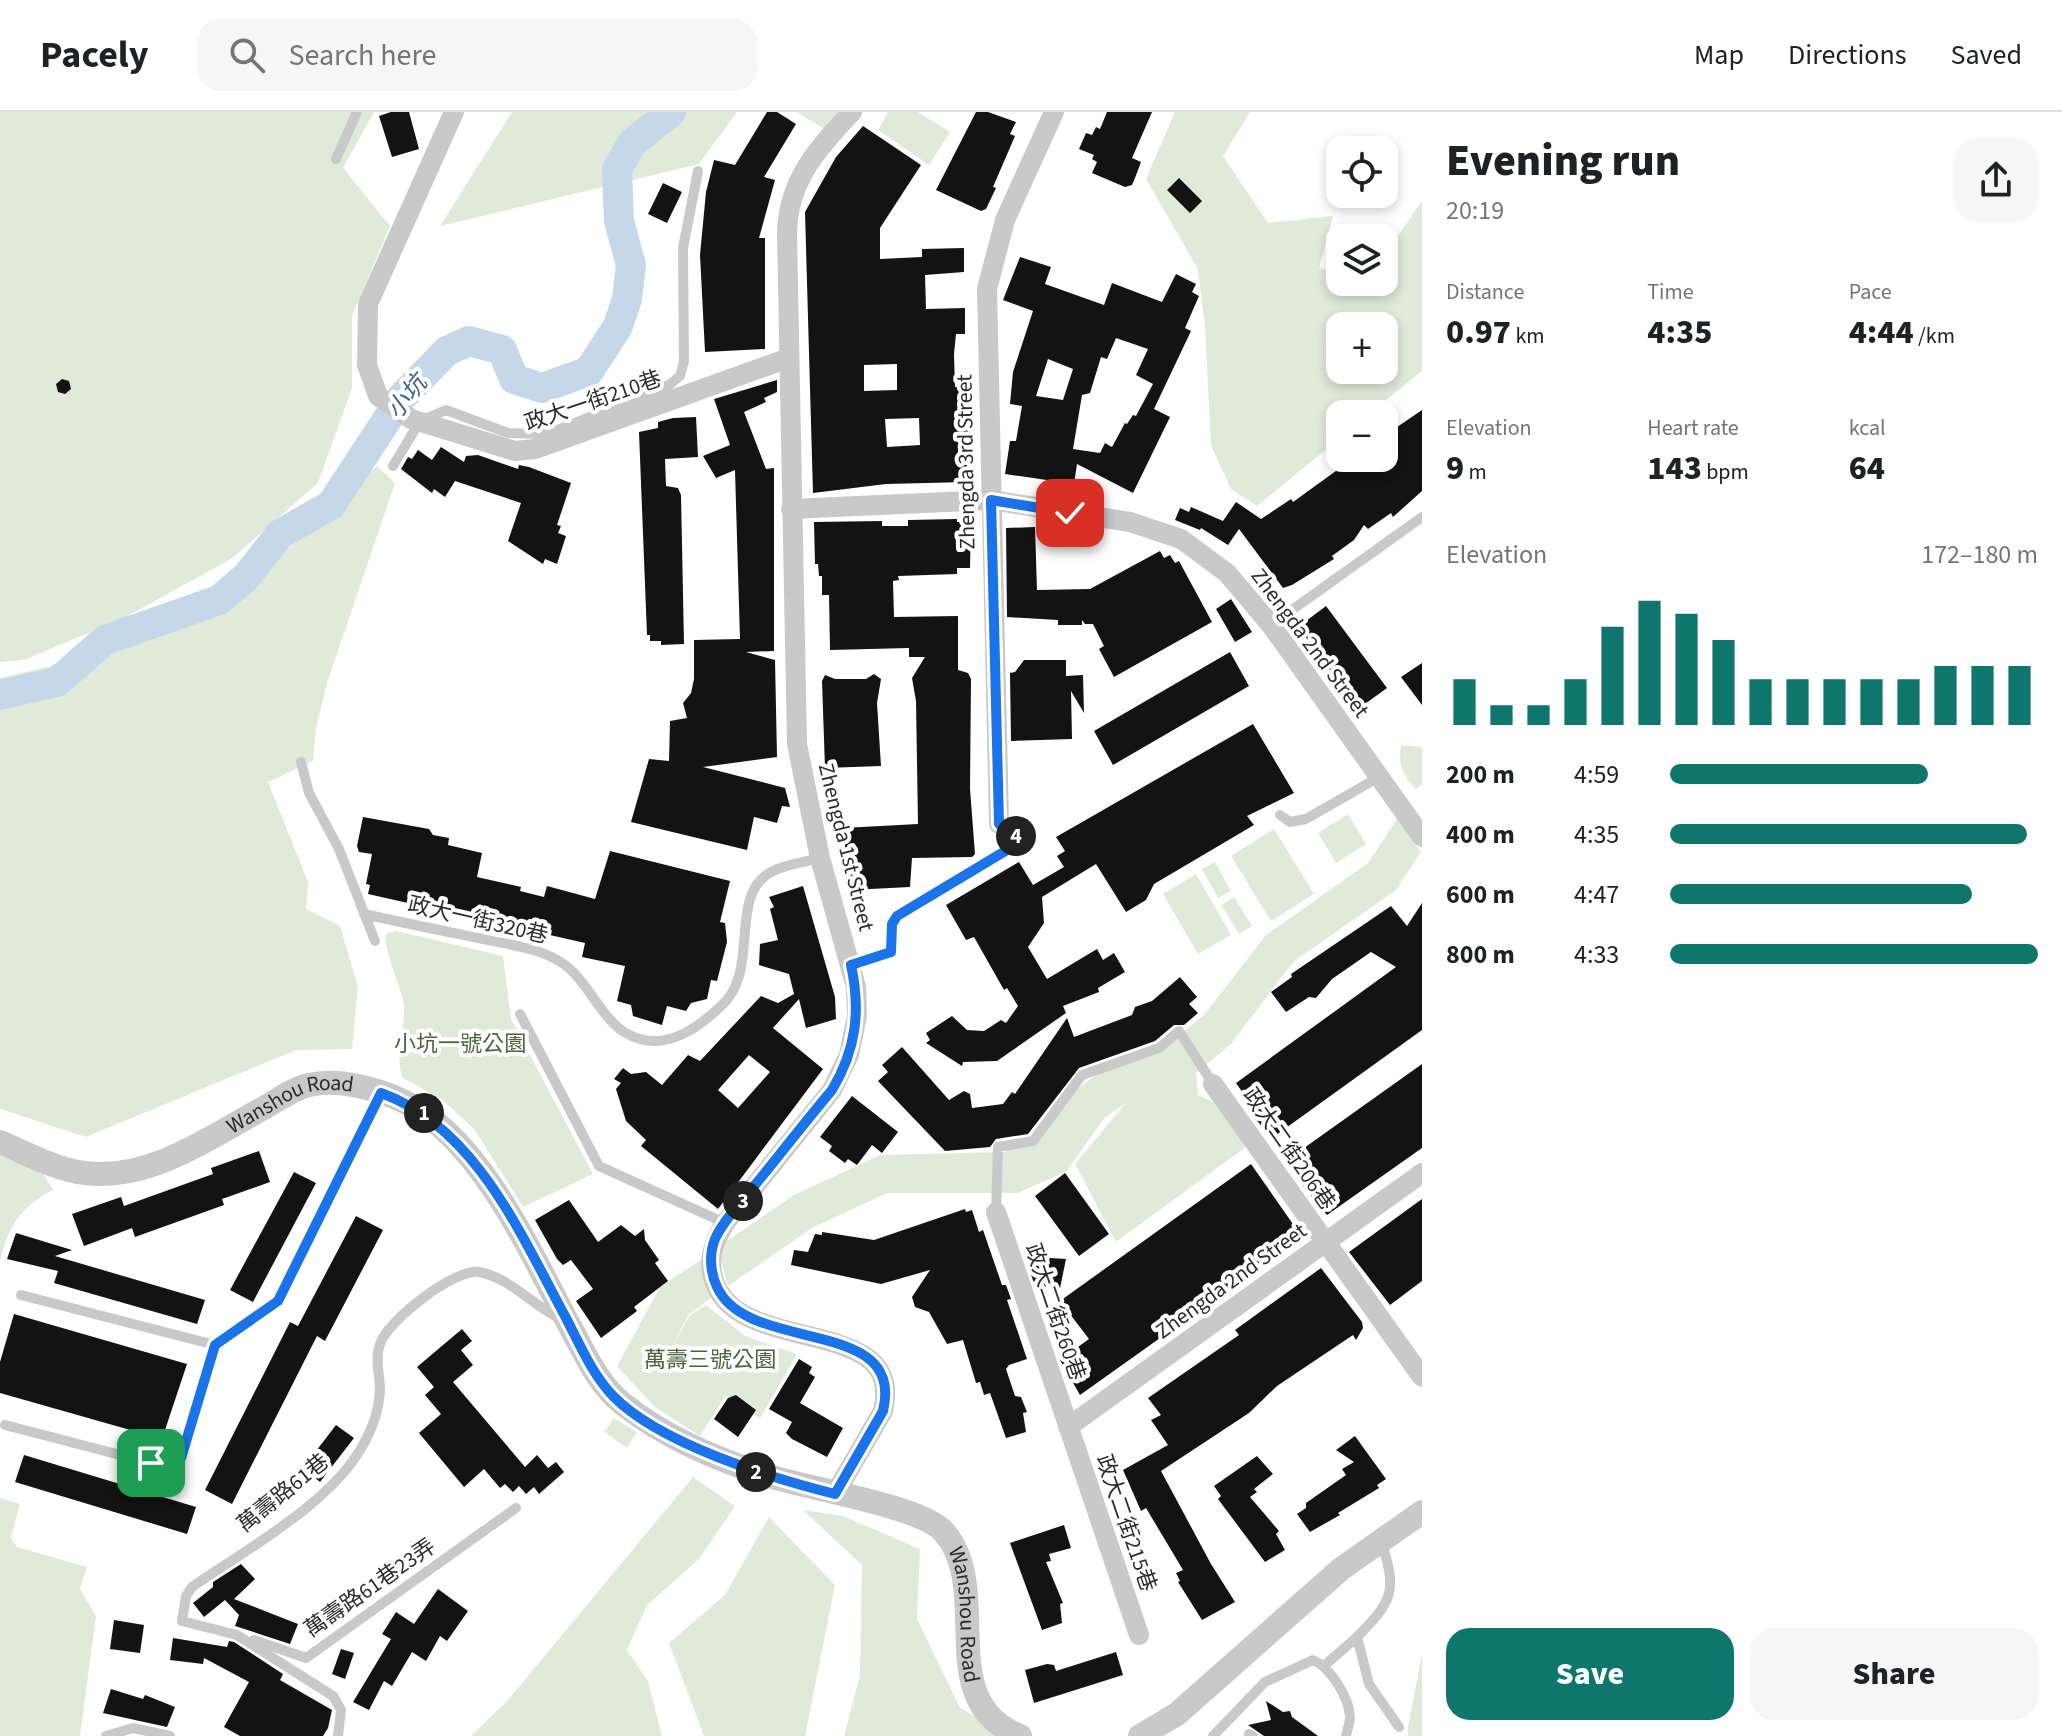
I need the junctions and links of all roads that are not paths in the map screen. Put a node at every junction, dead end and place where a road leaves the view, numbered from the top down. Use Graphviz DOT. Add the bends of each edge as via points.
graph roads {
  1 [pos="357,112"];
  2 [pos="454,112"];
  3 [pos="852,112"];
  4 [pos="1054,112"];
  5 [pos="336,159"];
  6 [pos="698,171"];
  7 [pos="789,358"];
  8 [pos="415,420"];
  9 [pos="393,466"];
  10 [pos="991,500"];
  11 [pos="791,509"];
  12 [pos="1422,517"];
  13 [pos="1271,625"];
  14 [pos="301,762"];
  15 [pos="1379,777"];
  16 [pos="1280,815"];
  17 [pos="999,824"];
  18 [pos="1422,837"];
  19 [pos="820,858"];
  20 [pos="364,914"];
  21 [pos="375,941"];
  22 [pos="851,965"];
  23 [pos="520,1014"];
  24 [pos="1213,1084"];
  25 [pos="381,1093"];
  26 [pos="0,1142"];
  27 [pos="1422,1173"];
  28 [pos="996,1212"];
  29 [pos="725,1223"];
  30 [pos="1326,1242"];
  31 [pos="21,1295"];
  32 [pos="568,1322"];
  33 [pos="215,1345"];
  34 [pos="1422,1377"];
  35 [pos="5,1425"];
  36 [pos="1068,1427"];
  37 [pos="835,1494"];
  38 [pos="516,1508"];
  39 [pos="1422,1512"];
  40 [pos="1380,1539"];
  41 [pos="237,1635"];
  42 [pos="1139,1635"];
  43 [pos="1357,1637"];
  44 [pos="1325,1665"];
  45 [pos="1399,1727"];
  46 [pos="106,1736"];
  47 [pos="170,1736"];
  48 [pos="338,1736"];
  49 [pos="1020,1736"];
  50 [pos="1140,1736"];
  51 [pos="1213,1736"];
  52 [pos="1346,1736"];
  1 -- 5 [label="lane"];
  2 -- 8 [label="street, 政大一街210巷" via="368,304 364,334 367,365 384,403"];
  3 -- 7 [label="street, Zhengda 1st Street" via="793,187 787,224"];
  4 -- 10 [label="street, Zhengda 3rd Street" via="1005,220 987,289"];
  6 -- 8 [label="lane" via="683,248 680,376 548,434 508,433 446,410"];
  7 -- 8 [label="street, 政大一街210巷" via="535,449 515,451"];
  7 -- 11 [label="street, Zhengda 1st Street"];
  8 -- 9 [label="lane"];
  10 -- 11 [label="street, Zhengda 2nd Street"];
  10 -- 13 [label="street, Zhengda 2nd Street" via="1130,522 1181,539 1227,573"];
  10 -- 17 [label="street, Zhengda 3rd Street"];
  11 -- 19 [label="street, Zhengda 1st Street" via="797,744"];
  12 -- 13 [label="lane"];
  13 -- 15 [label="street, Zhengda 2nd Street"];
  14 -- 20 [label="lane" via="309,793 339,849"];
  15 -- 16 [label="lane" via="1298,822"];
  15 -- 18 [label="street, Zhengda 2nd Street"];
  17 -- 22 [label="lane" via="1022,841 897,916 891,952"];
  19 -- 20 [label="lane, 政大一街320巷" via="773,870 763,878 748,903 744,964 734,991 691,1030 656,1041 626,1034 576,973 547,954"];
  19 -- 22 [label="street, Zhengda 1st Street"];
  20 -- 21 [label="lane"];
  22 -- 29 [label="street, Zhengda 1st Street" via="857,1016 844,1068"];
  23 -- 29 [label="lane" via="599,1166"];
  24 -- 28 [label="lane" via="1179,1031 1159,1048 1082,1075 1038,1137 998,1147"];
  24 -- 30 [label="street, 政大二街206巷"];
  25 -- 26 [label="street, Wanshou Road" via="310,1085 177,1156 123,1170 85,1173"];
  25 -- 32 [label="street, Wanshou Road" via="425,1114 464,1150"];
  25 -- 33 [label="lane" via="278,1301"];
  27 -- 30 [label="street, Zhengda 2nd Street"];
  28 -- 36 [label="street, 政大二街260巷"];
  29 -- 37 [label="street, Zhengda 1st Street" via="711,1258 715,1283 727,1304 763,1325 853,1347 881,1374 883,1411"];
  30 -- 34 [label="street, 政大二街206巷"];
  30 -- 36 [label="street, Zhengda 2nd Street"];
  31 -- 33 [label="lane"];
  32 -- 37 [label="street, Wanshou Road" via="608,1389 642,1417 738,1466"];
  32 -- 41 [label="lane, 萬壽路61巷" via="543,1311 504,1281 464,1272 389,1329 380,1343 378,1406 357,1455 307,1506 186,1596 182,1621"];
  33 -- 35 [label="lane" via="181,1458 151,1463"];
  36 -- 42 [label="street, 政大二街215巷"];
  37 -- 49 [label="street, Wanshou Road" via="927,1519 946,1533 963,1578 975,1692 990,1718"];
  38 -- 41 [label="lane, 萬壽路61巷23弄" via="306,1658"];
  39 -- 40 [label="street"];
  40 -- 43 [label="lane" via="1392,1590 1383,1611"];
  40 -- 50 [label="street" via="1177,1714"];
  41 -- 48 [label="lane, 萬壽路61巷" via="333,1696 341,1710"];
  43 -- 44 [label="lane"];
  43 -- 45 [label="lane" via="1369,1684"];
  44 -- 51 [label="lane" via="1313,1660 1265,1682"];
  44 -- 52 [label="lane" via="1350,1717"];
  46 -- 47 [label="lane" via="133,1728"];
}
